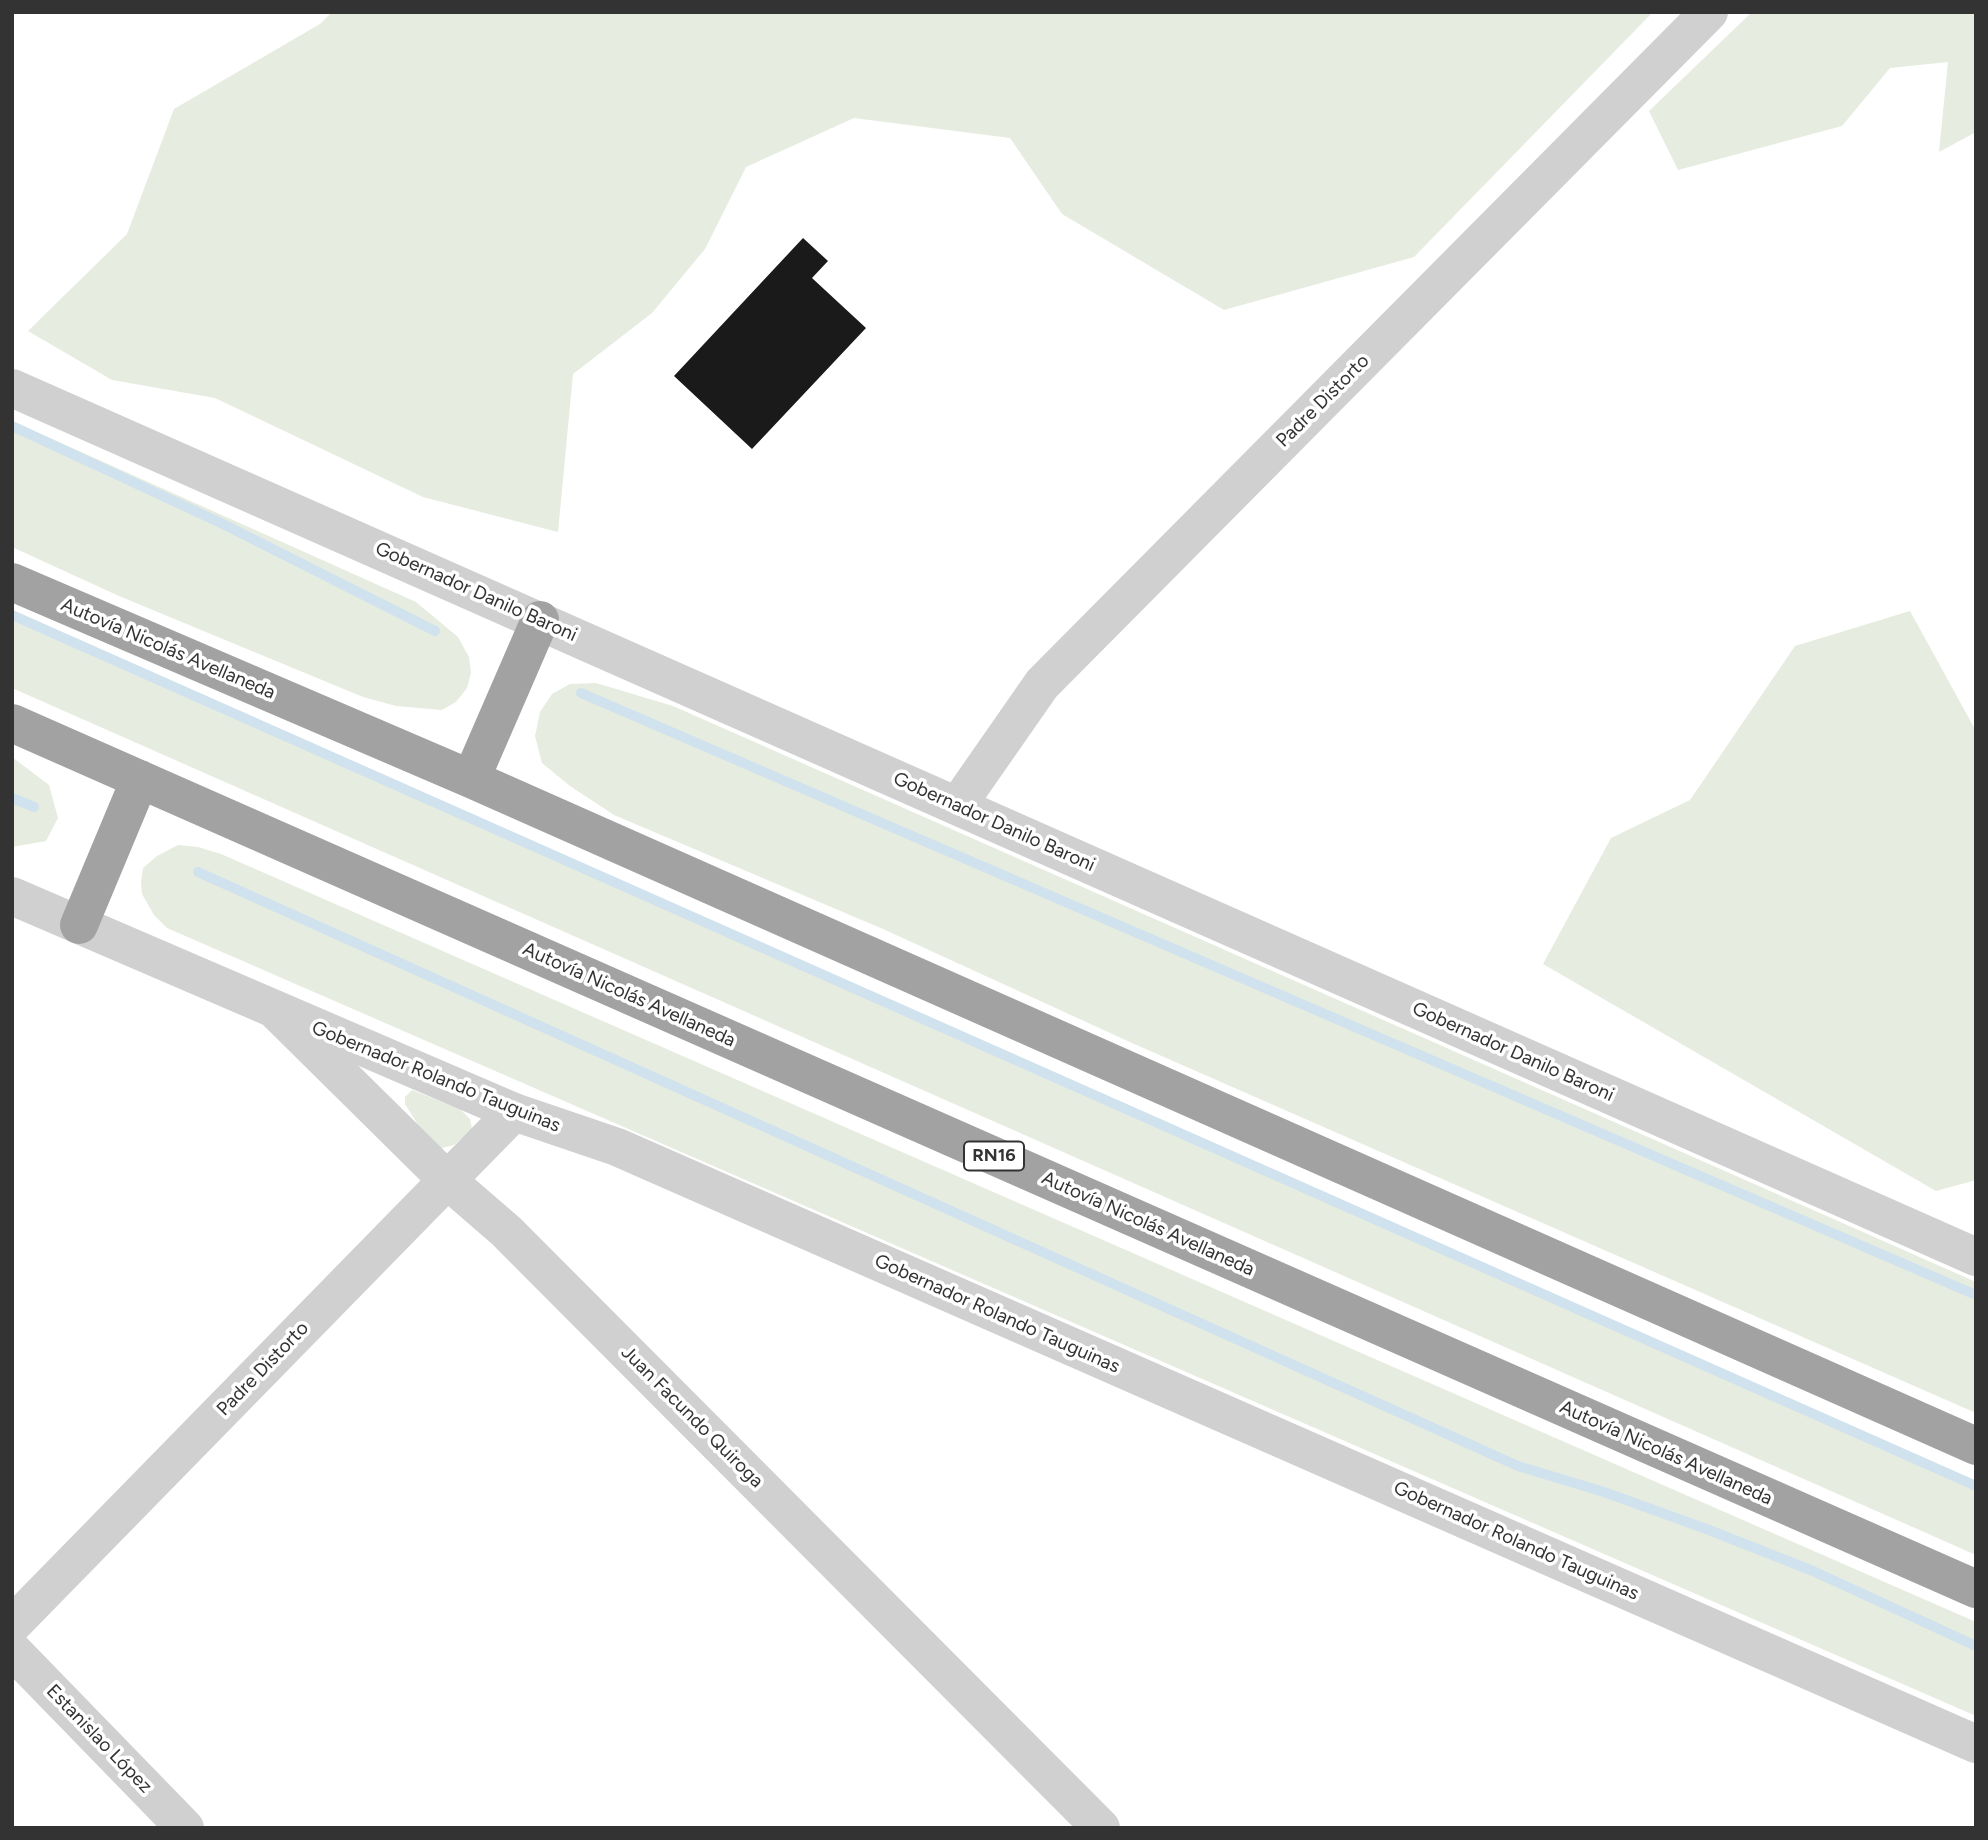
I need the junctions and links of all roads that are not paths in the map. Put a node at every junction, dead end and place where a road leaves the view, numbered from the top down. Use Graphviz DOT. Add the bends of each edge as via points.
graph roads {
  1 [pos="1709,12"];
  2 [pos="12,388"];
  3 [pos="12,582"];
  4 [pos="540,620"];
  5 [pos="12,723"];
  6 [pos="140,779"];
  7 [pos="471,779"];
  8 [pos="957,806"];
  9 [pos="12,897"];
  10 [pos="79,925"];
  11 [pos="278,1013"];
  12 [pos="513,1112"];
  13 [pos="447,1180"];
  14 [pos="1976,1256"];
  15 [pos="1976,1446"];
  16 [pos="1976,1589"];
  17 [pos="12,1625"];
  18 [pos="12,1650"];
  19 [pos="1976,1744"];
  20 [pos="185,1828"];
  21 [pos="1101,1828"];
  1 -- 8 [label="street, Padre Distorto" via="1042,684"];
  2 -- 4 [label="street, Gobernador Danilo Baroni"];
  3 -- 7 [label="highway, Autovía Nicolás Avellaneda"];
  4 -- 7 [label="highway"];
  4 -- 8 [label="street, Gobernador Danilo Baroni"];
  5 -- 6 [label="highway, Autovía Nicolás Avellaneda / RN16"];
  6 -- 10 [label="highway"];
  6 -- 16 [label="highway, Autovía Nicolás Avellaneda / RN16"];
  7 -- 15 [label="highway, Autovía Nicolás Avellaneda"];
  8 -- 14 [label="street, Gobernador Danilo Baroni"];
  9 -- 10 [label="street, Gobernador Rolando Tauguinas"];
  10 -- 11 [label="street, Gobernador Rolando Tauguinas"];
  11 -- 12 [label="street, Gobernador Rolando Tauguinas"];
  11 -- 13 [label="street, Juan Facundo Quiroga"];
  12 -- 13 [label="street, Padre Distorto"];
  12 -- 19 [label="street, Gobernador Rolando Tauguinas" via="617,1147"];
  13 -- 17 [label="street, Padre Distorto"];
  13 -- 21 [label="street, Juan Facundo Quiroga" via="506,1231"];
  18 -- 20 [label="street, Estanislao López"];
}
